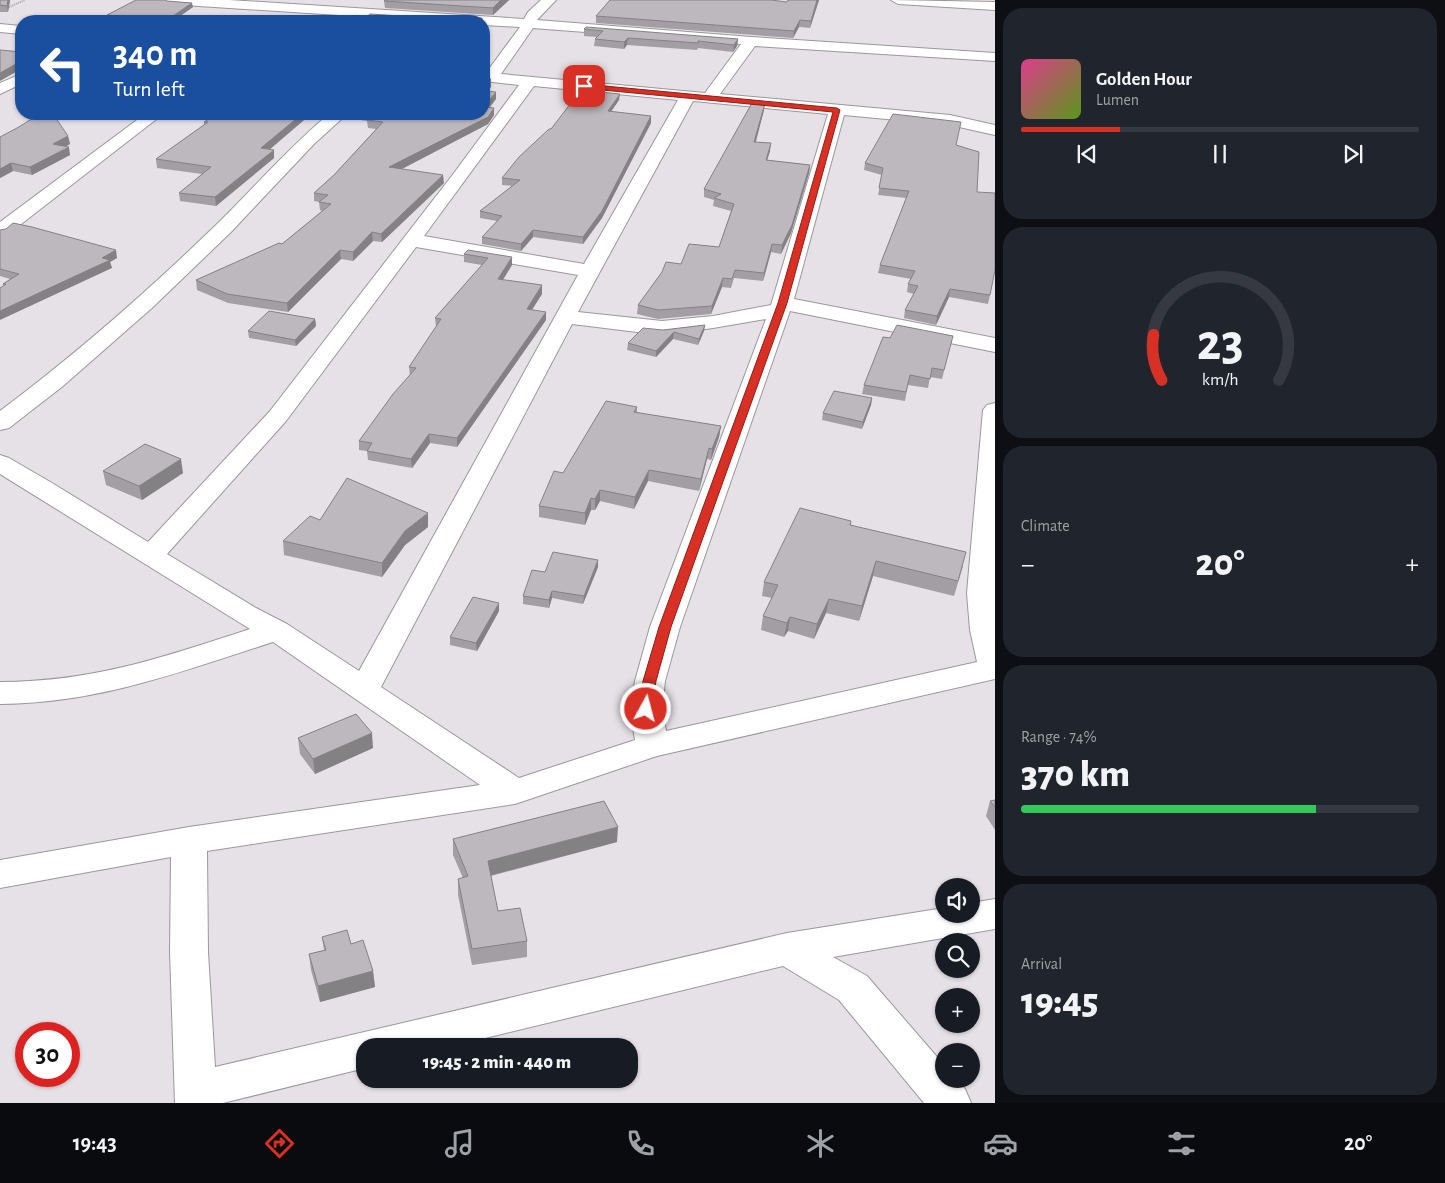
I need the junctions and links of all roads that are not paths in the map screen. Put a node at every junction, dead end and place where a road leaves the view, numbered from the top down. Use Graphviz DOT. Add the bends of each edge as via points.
graph roads {
  1 [pos="168,0"];
  2 [pos="549,0"];
  3 [pos="898,0"];
  4 [pos="239,3"];
  5 [pos="995,6"];
  6 [pos="216,15"];
  7 [pos="412,15"];
  8 [pos="490,20"];
  9 [pos="528,23"];
  10 [pos="0,28"];
  11 [pos="15,29"];
  12 [pos="752,41"];
  13 [pos="995,57"];
  14 [pos="490,74"];
  15 [pos="490,77"];
  16 [pos="15,81"];
  17 [pos="530,81"];
  18 [pos="0,89"];
  19 [pos="698,98"];
  20 [pos="837,110"];
  21 [pos="147,120"];
  22 [pos="332,120"];
  23 [pos="995,130"];
  24 [pos="0,231"];
  25 [pos="412,240"];
  26 [pos="590,271"];
  27 [pos="781,307"];
  28 [pos="565,317"];
  29 [pos="995,346"];
  30 [pos="995,410"];
  31 [pos="0,423"];
  32 [pos="0,463"];
  33 [pos="151,555"];
  34 [pos="277,631"];
  35 [pos="994,668"];
  36 [pos="364,690"];
  37 [pos="0,693"];
  38 [pos="652,746"];
  39 [pos="515,792"];
  40 [pos="189,840"];
  41 [pos="0,874"];
  42 [pos="995,914"];
  43 [pos="788,949"];
  44 [pos="414,1038"];
  45 [pos="356,1052"];
  46 [pos="195,1097"];
  47 [pos="950,1103"];
  1 -- 4 [label="street"];
  2 -- 9 [label="street"];
  3 -- 5 [label="street"];
  4 -- 6 [label="street"];
  4 -- 7 [label="street"];
  8 -- 9 [label="street"];
  9 -- 12 [label="street"];
  9 -- 14 [label="street" via="523,35"];
  10 -- 11 [label="street"];
  12 -- 13 [label="street"];
  12 -- 19 [label="street" via="730,69"];
  15 -- 17 [label="street"];
  16 -- 18 [label="street"];
  17 -- 19 [label="street"];
  17 -- 25 [label="street"];
  19 -- 20 [label="street"];
  19 -- 26 [label="street"];
  20 -- 23 [label="street" via="950,120"];
  20 -- 27 [label="street"];
  21 -- 24 [label="street"];
  22 -- 31 [label="street" via="146,303 56,381"];
  25 -- 26 [label="street"];
  25 -- 33 [label="street" via="278,416"];
  26 -- 28 [label="street"];
  27 -- 28 [label="street" via="712,322 662,328"];
  27 -- 29 [label="street"];
  27 -- 38 [label="street" via="662,636 646,709"];
  28 -- 36 [label="street"];
  30 -- 35 [label="street" via="981,593"];
  32 -- 33 [label="street"];
  33 -- 34 [label="street"];
  34 -- 36 [label="street"];
  34 -- 37 [label="street" via="132,675 84,686"];
  35 -- 38 [label="street"];
  36 -- 39 [label="street"];
  38 -- 39 [label="street"];
  39 -- 40 [label="street"];
  40 -- 41 [label="street"];
  40 -- 46 [label="street" via="189,952"];
  42 -- 43 [label="street"];
  43 -- 44 [label="street"];
  43 -- 47 [label="street" via="852,988"];
  45 -- 46 [label="street"];
}
